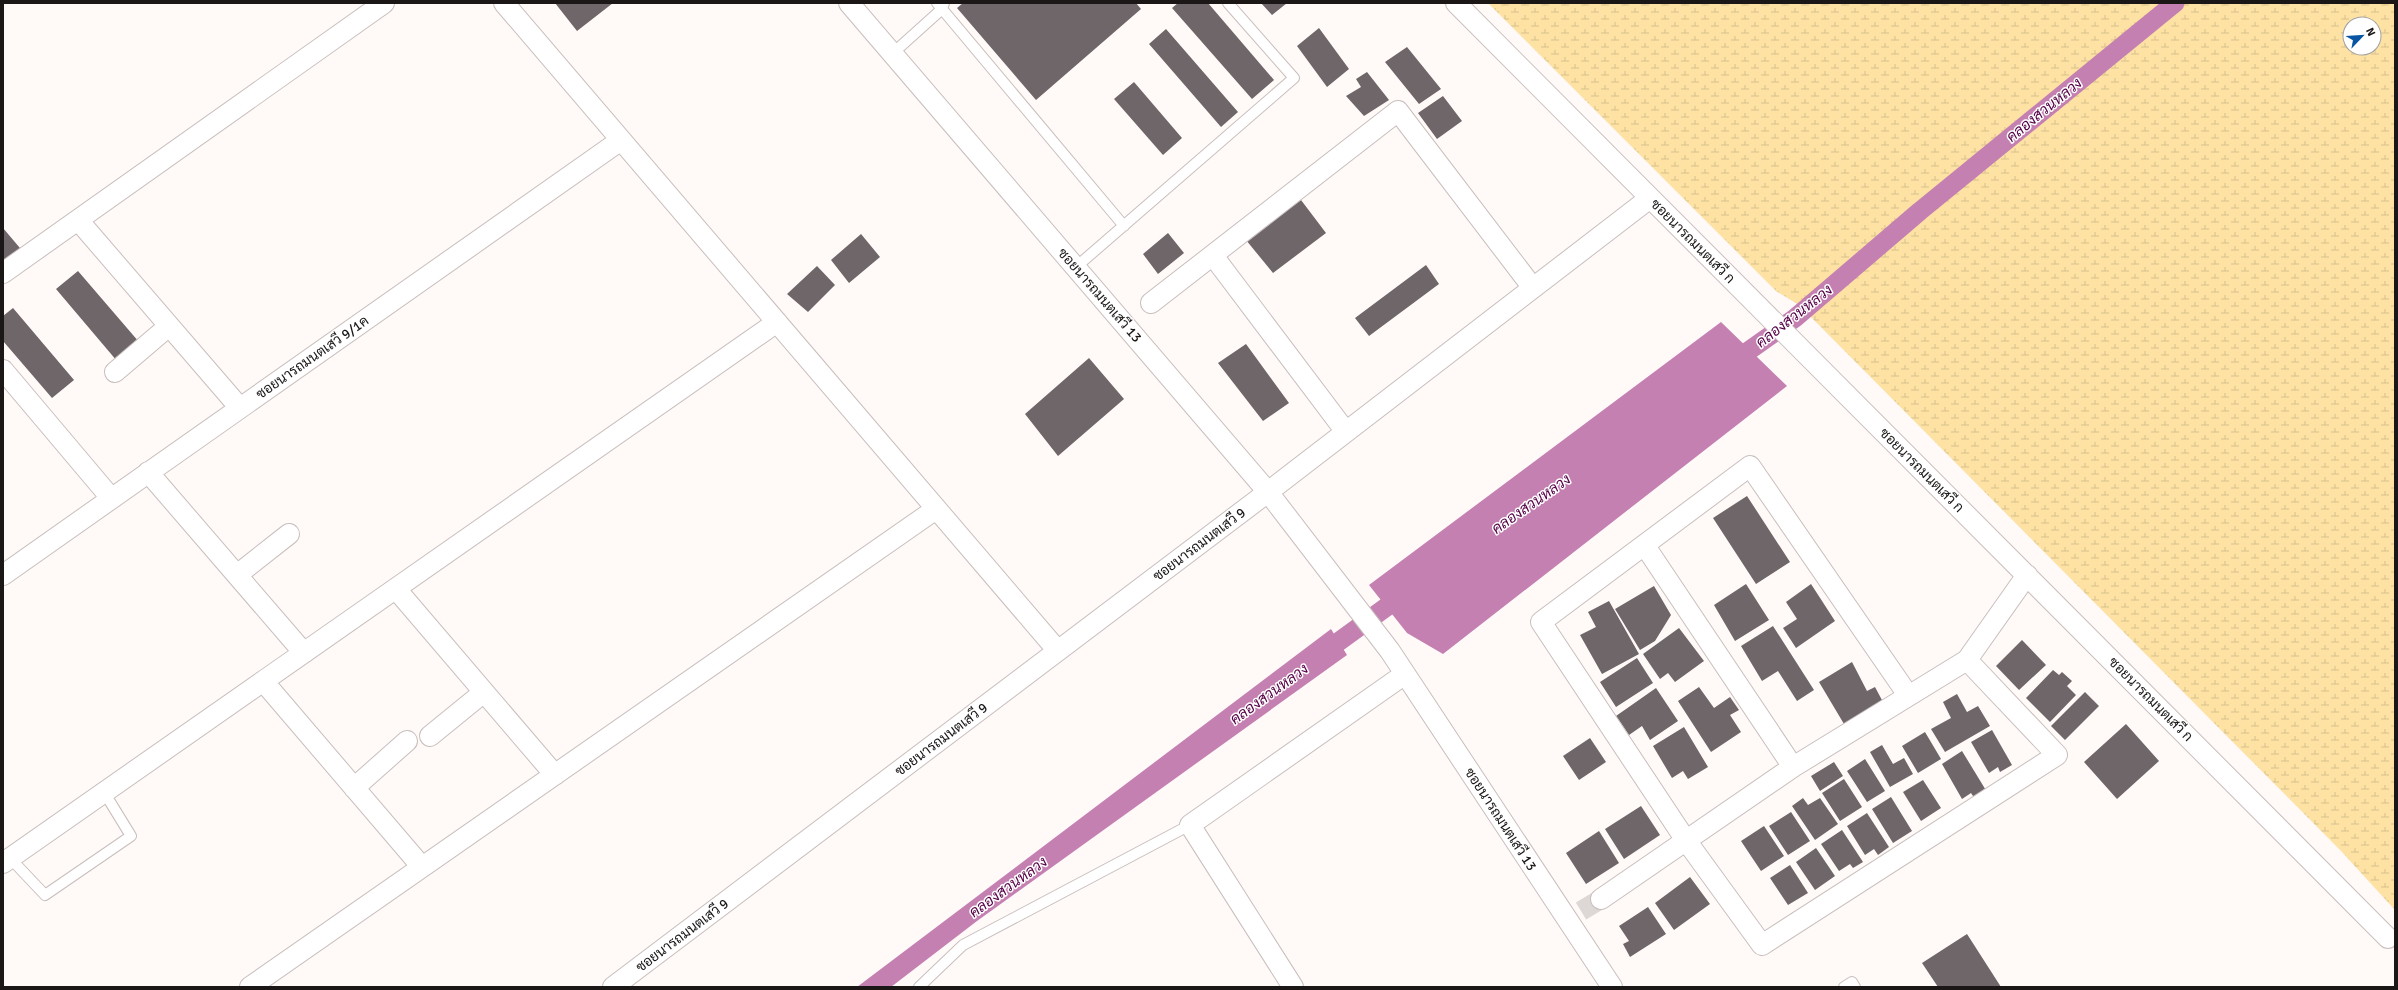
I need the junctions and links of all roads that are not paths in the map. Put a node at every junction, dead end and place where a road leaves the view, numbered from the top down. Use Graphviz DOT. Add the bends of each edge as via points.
graph roads {
  1 [pos="384,3"];
  2 [pos="504,3"];
  3 [pos="849,3"];
  4 [pos="1228,3"];
  5 [pos="1456,3"];
  6 [pos="941,5"];
  7 [pos="892,54"];
  8 [pos="621,140"];
  9 [pos="1650,198"];
  10 [pos="78,220"];
  11 [pos="1124,226"];
  12 [pos="1214,257"];
  13 [pos="1076,267"];
  14 [pos="3,273"];
  15 [pos="1533,288"];
  16 [pos="1151,304"];
  17 [pos="777,322"];
  18 [pos="169,326"];
  19 [pos="3,370"];
  20 [pos="114,372"];
  21 [pos="240,408"];
  22 [pos="1346,432"];
  23 [pos="148,472"];
  24 [pos="1268,492"];
  25 [pos="111,498"];
  26 [pos="936,509"];
  27 [pos="289,534"];
  28 [pos="1645,546"];
  29 [pos="2027,574"];
  30 [pos="3,575"];
  31 [pos="237,575"];
  32 [pos="396,589"];
  33 [pos="1058,651"];
  34 [pos="304,653"];
  35 [pos="1967,660"];
  36 [pos="1406,674"];
  37 [pos="263,681"];
  38 [pos="484,692"];
  39 [pos="1908,695"];
  40 [pos="430,736"];
  41 [pos="407,741"];
  42 [pos="1793,767"];
  43 [pos="555,775"];
  44 [pos="354,788"];
  45 [pos="104,792"];
  46 [pos="1190,826"];
  47 [pos="1685,840"];
  48 [pos="6,860"];
  49 [pos="422,867"];
  50 [pos="1601,899"];
  51 [pos="2388,938"];
  52 [pos="1286,984"];
  53 [pos="250,987"];
  54 [pos="613,987"];
  55 [pos="919,987"];
  56 [pos="1612,987"];
  57 [pos="1844,987"];
  58 [pos="1855,987"];
  1 -- 10 [label="street"];
  2 -- 8 [label="street"];
  3 -- 7 [label="street, ซอยนารถมนตเสวี 13"];
  4 -- 11 [label="lane" via="1294,78"];
  5 -- 9 [label="street, ซอยนารถมนตเสวี ก"];
  6 -- 7 [label="lane"];
  6 -- 11 [label="lane"];
  7 -- 13 [label="street, ซอยนารถมนตเสวี 13"];
  8 -- 17 [label="street"];
  8 -- 21 [label="street, ซอยนารถมนตเสวี 9/1ค"];
  9 -- 15 [label="street, ซอยนารถมนตเสวี 9"];
  9 -- 29 [label="street, ซอยนารถมนตเสวี ก"];
  10 -- 14 [label="street"];
  10 -- 18 [label="street"];
  11 -- 13 [label="lane"];
  12 -- 15 [label="street" via="1398,111"];
  12 -- 16 [label="street"];
  12 -- 22 [label="street"];
  13 -- 24 [label="street, ซอยนารถมนตเสวี 13"];
  15 -- 22 [label="street, ซอยนารถมนตเสวี 9"];
  17 -- 26 [label="street"];
  17 -- 32 [label="street"];
  18 -- 20 [label="street"];
  18 -- 21 [label="street"];
  19 -- 25 [label="street"];
  21 -- 23 [label="street, ซอยนารถมนตเสวี 9/1ค"];
  22 -- 24 [label="street, ซอยนารถมนตเสวี 9"];
  23 -- 25 [label="street, ซอยนารถมนตเสวี 9/1ค"];
  23 -- 31 [label="street"];
  24 -- 33 [label="street, ซอยนารถมนตเสวี 9"];
  24 -- 36 [label="street, ซอยนารถมนตเสวี 13"];
  25 -- 30 [label="street, ซอยนารถมนตเสวี 9/1ค"];
  26 -- 33 [label="street"];
  26 -- 43 [label="street"];
  27 -- 31 [label="street"];
  28 -- 39 [label="street" via="1750,466"];
  28 -- 42 [label="street"];
  28 -- 47 [label="street" via="1541,622"];
  29 -- 35 [label="street"];
  29 -- 51 [label="street, ซอยนารถมนตเสวี ก"];
  31 -- 34 [label="street"];
  32 -- 34 [label="street"];
  32 -- 38 [label="street"];
  33 -- 54 [label="street, ซอยนารถมนตเสวี 9"];
  34 -- 37 [label="street"];
  35 -- 39 [label="street"];
  35 -- 47 [label="street" via="2057,755 1762,945"];
  36 -- 46 [label="street"];
  36 -- 56 [label="street, ซอยนารถมนตเสวี 13" via="1575,916"];
  37 -- 44 [label="street"];
  37 -- 45 [label="street"];
  38 -- 40 [label="street"];
  38 -- 43 [label="street"];
  39 -- 42 [label="street"];
  41 -- 44 [label="street"];
  42 -- 47 [label="street"];
  43 -- 49 [label="street"];
  44 -- 49 [label="street"];
  45 -- 48 [label="street"];
  45 -- 48 [label="lane" via="130,836 45,895"];
  46 -- 52 [label="street"];
  46 -- 55 [label="lane" via="962,945"];
  47 -- 50 [label="street"];
  49 -- 53 [label="street"];
  57 -- 58 [label="lane" via="1852,982"];
}
